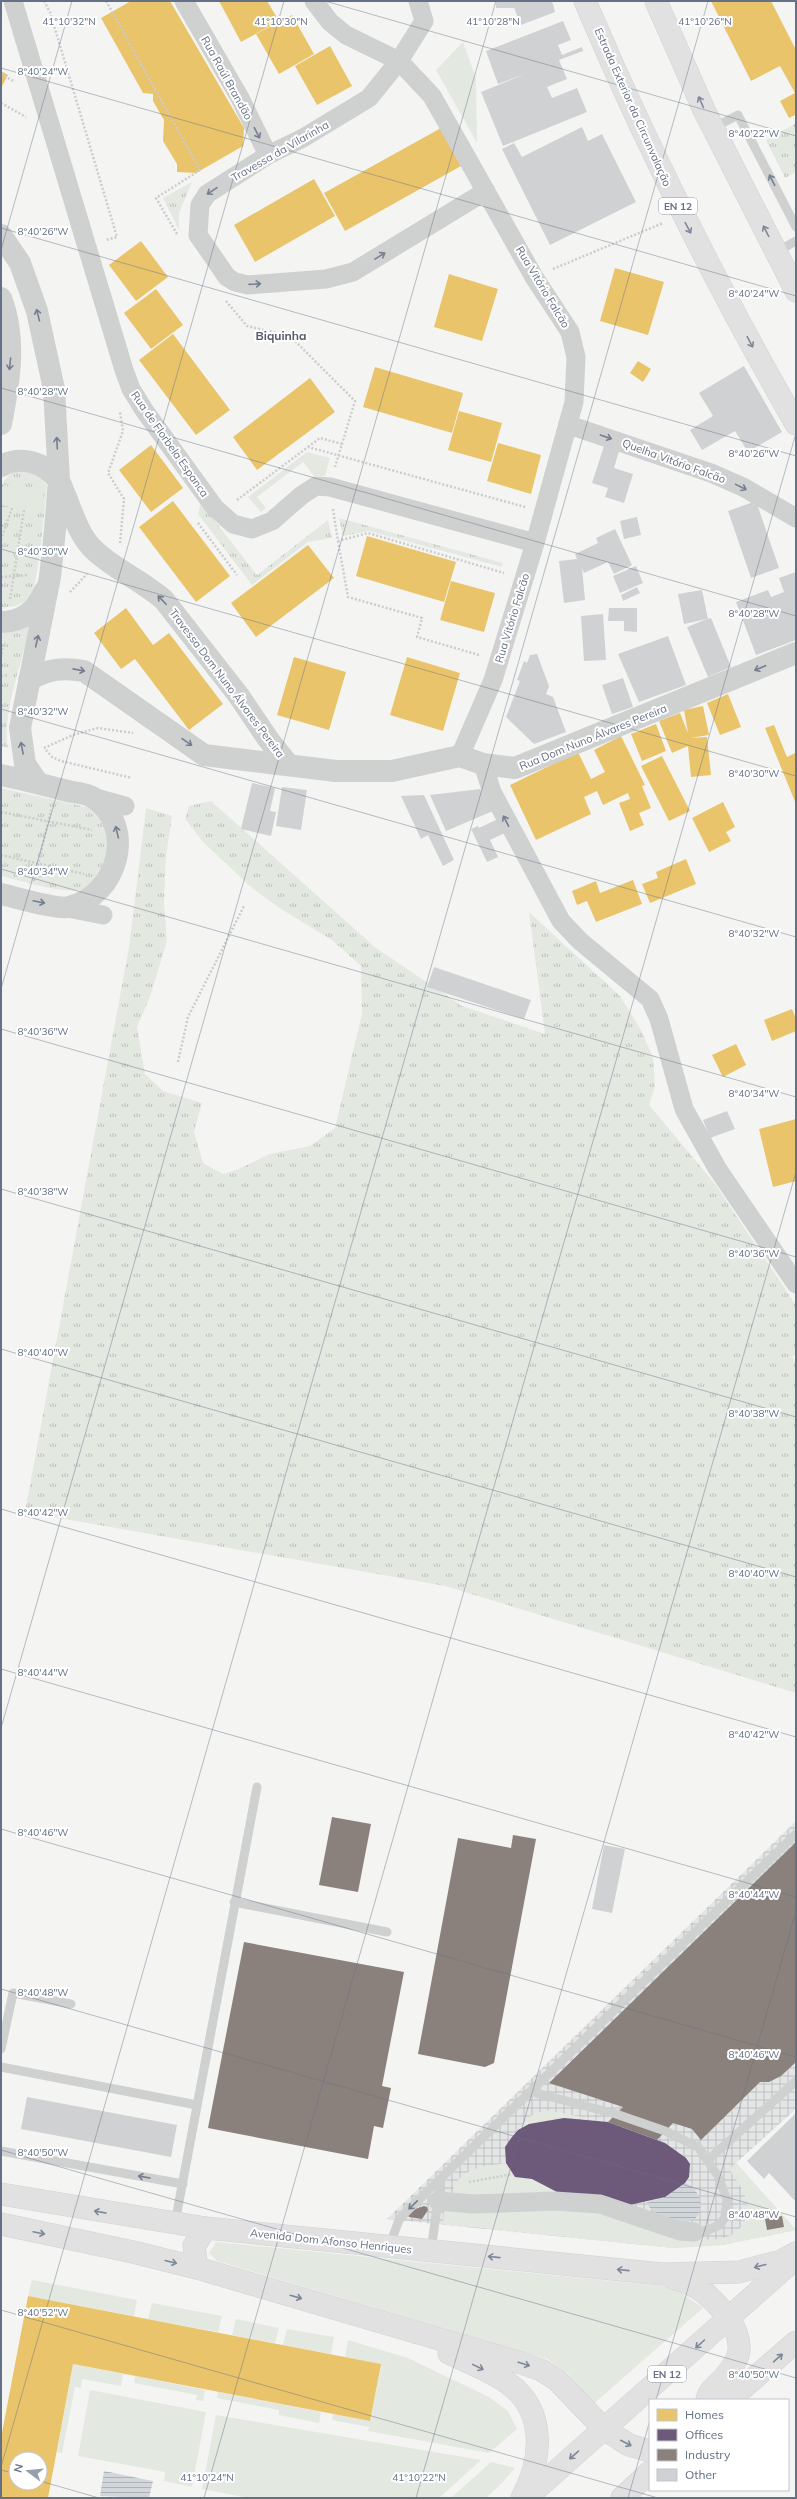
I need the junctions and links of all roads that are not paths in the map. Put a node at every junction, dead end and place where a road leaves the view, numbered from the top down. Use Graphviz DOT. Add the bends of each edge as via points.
graph roads {
  1 [pos="13,1"];
  2 [pos="184,1"];
  3 [pos="314,1"];
  4 [pos="418,1"];
  5 [pos="585,1"];
  6 [pos="656,1"];
  7 [pos="399,61"];
  8 [pos="714,128"];
  9 [pos="268,155"];
  10 [pos="486,191"];
  11 [pos="796,227"];
  12 [pos="1,235"];
  13 [pos="796,241"];
  14 [pos="776,252"];
  15 [pos="796,291"];
  16 [pos="1,298"];
  17 [pos="1,424"];
  18 [pos="796,424"];
  19 [pos="569,425"];
  20 [pos="1,466"];
  21 [pos="59,480"];
  22 [pos="796,518"];
  23 [pos="535,543"];
  24 [pos="43,576"];
  25 [pos="1,622"];
  26 [pos="796,652"];
  27 [pos="29,680"];
  28 [pos="460,756"];
  29 [pos="288,764"];
  30 [pos="483,764"];
  31 [pos="1,775"];
  32 [pos="38,783"];
  33 [pos="92,796"];
  34 [pos="125,806"];
  35 [pos="1,894"];
  36 [pos="68,908"];
  37 [pos="103,915"];
  38 [pos="796,1284"];
  39 [pos="257,1787"];
  40 [pos="796,1834"];
  41 [pos="234,1902"];
  42 [pos="387,1932"];
  43 [pos="72,2004"];
  44 [pos="1,2049"];
  45 [pos="1,2067"];
  46 [pos="796,2081"];
  47 [pos="532,2092"];
  48 [pos="197,2105"];
  49 [pos="1,2151"];
  50 [pos="708,2160"];
  51 [pos="441,2178"];
  52 [pos="183,2184"];
  53 [pos="1,2194"];
  54 [pos="438,2201"];
  55 [pos="139,2219"];
  56 [pos="1,2224"];
  57 [pos="175,2224"];
  58 [pos="206,2228"];
  59 [pos="694,2232"];
  60 [pos="389,2247"];
  61 [pos="431,2251"];
  62 [pos="133,2252"];
  63 [pos="796,2253"];
  64 [pos="796,2258"];
  65 [pos="197,2268"];
  66 [pos="662,2274"];
  67 [pos="729,2318"];
  68 [pos="393,2325"];
  69 [pos="796,2342"];
  70 [pos="707,2399"];
  71 [pos="730,2399"];
  72 [pos="604,2429"];
  73 [pos="649,2451"];
  74 [pos="649,2473"];
  75 [pos="522,2498"];
  76 [pos="526,2498"];
  77 [pos="622,2498"];
  1 -- 23 [label="street, Rua de Florbela Espanca" via="131,389 215,508 233,524 252,529 272,520 316,486 330,487"];
  2 -- 9 [label="street, Rua Raúl Brandão, one-way" via="240,98"];
  3 -- 7 [label="street, Rua Vitório Falcão" via="330,22 346,35"];
  4 -- 7 [label="street, Travessa da Vilarinha" via="424,21"];
  5 -- 18 [label="main road, Estrada Exterior da Circunvalação / EN 12, one-way" via="624,93 682,216"];
  8 -- 6 [label="main road, one-way"];
  7 -- 9 [label="street, Travessa da Vilarinha" via="369,98 303,138"];
  7 -- 10 [label="street, Rua Vitório Falcão" via="432,96"];
  11 -- 8 [label="lane, one-way" via="738,115"];
  14 -- 8 [label="main road, one-way"];
  9 -- 10 [label="street, Travessa da Vilarinha, one-way" via="207,194 200,205 198,235 227,277 248,285 326,279 353,272"];
  10 -- 19 [label="street, Rua Vitório Falcão" via="534,277 570,332 576,357 576,375"];
  21 -- 12 [label="street, one-way" via="54,389 38,311 20,263"];
  13 -- 14 [label="lane"];
  14 -- 15 [label="main road"];
  16 -- 17 [label="street, one-way" via="9,324 11,348"];
  19 -- 22 [label="street, Quelha Vitório Falcão, one-way" via="711,473"];
  19 -- 23 [label="street, Rua Vitório Falcão"];
  20 -- 21 [label="street" via="14,461 32,462"];
  21 -- 24 [label="street"];
  29 -- 21 [label="street, Travessa Dom Nuno Álvares Pereira, one-way" via="235,690 164,600 108,563 91,547 78,528"];
  23 -- 28 [label="street, Rua Vitório Falcão" via="493,680"];
  24 -- 25 [label="street" via="40,602 19,620"];
  27 -- 24 [label="street, one-way"];
  26 -- 30 [label="street, Rua Dom Nuno Álvares Pereira, one-way" via="515,768"];
  27 -- 29 [label="street, one-way" via="51,669 84,671 204,755"];
  32 -- 27 [label="street, one-way" via="25,764 31,747 20,728"];
  28 -- 29 [label="street" via="392,771 336,771"];
  28 -- 30 [label="street, Rua Dom Nuno Álvares Pereira"];
  38 -- 30 [label="street, one-way" via="717,1168 684,1109 659,1019 650,998 580,941 561,921 492,792"];
  31 -- 32 [label="street"];
  32 -- 33 [label="street"];
  33 -- 34 [label="street"];
  36 -- 33 [label="street, one-way" via="99,893 109,879 118,853 118,833 115,824"];
  35 -- 36 [label="street, one-way"];
  36 -- 37 [label="street"];
  39 -- 41 [label="lane"];
  40 -- 47 [label="lane"];
  41 -- 42 [label="lane"];
  41 -- 48 [label="lane"];
  43 -- 44 [label="lane" via="13,1993"];
  45 -- 48 [label="lane"];
  46 -- 50 [label="lane"];
  47 -- 50 [label="lane" via="616,2114 665,2131 698,2147"];
  47 -- 51 [label="lane"];
  48 -- 52 [label="lane"];
  52 -- 49 [label="lane, one-way"];
  50 -- 59 [label="lane" via="718,2176 725,2196 725,2217 720,2225"];
  51 -- 54 [label="lane"];
  51 -- 60 [label="lane, one-way" via="399,2220"];
  52 -- 57 [label="lane"];
  55 -- 53 [label="main road, Avenida Dom Afonso Henriques, one-way"];
  54 -- 59 [label="street" via="473,2204 600,2204 680,2231"];
  54 -- 61 [label="lane"];
  55 -- 57 [label="main road, Avenida Dom Afonso Henriques"];
  55 -- 62 [label="main road"];
  56 -- 62 [label="main road, one-way"];
  57 -- 58 [label="main road, Avenida Dom Afonso Henriques"];
  58 -- 60 [label="main road, Avenida Dom Afonso Henriques"];
  58 -- 65 [label="main road" via="194,2246"];
  60 -- 61 [label="main road, Avenida Dom Afonso Henriques"];
  66 -- 61 [label="main road, Avenida Dom Afonso Henriques, one-way"];
  62 -- 65 [label="main road, one-way"];
  63 -- 66 [label="main road, one-way" via="781,2261 739,2272"];
  64 -- 67 [label="main road, EN 12"];
  65 -- 68 [label="main road, one-way"];
  66 -- 67 [label="main road" via="698,2287 710,2296"];
  67 -- 70 [label="main road" via="736,2328 740,2351 732,2370 708,2394"];
  67 -- 72 [label="main road, EN 12, one-way"];
  68 -- 72 [label="main road, one-way" via="541,2370 557,2380"];
  68 -- 75 [label="main road, one-way" via="498,2377 518,2391 526,2401 533,2412 538,2436 532,2472"];
  71 -- 69 [label="main road, one-way"];
  72 -- 73 [label="main road, one-way" via="629,2445"];
  72 -- 76 [label="main road, EN 12, one-way"];
  74 -- 77 [label="main road"];
}
